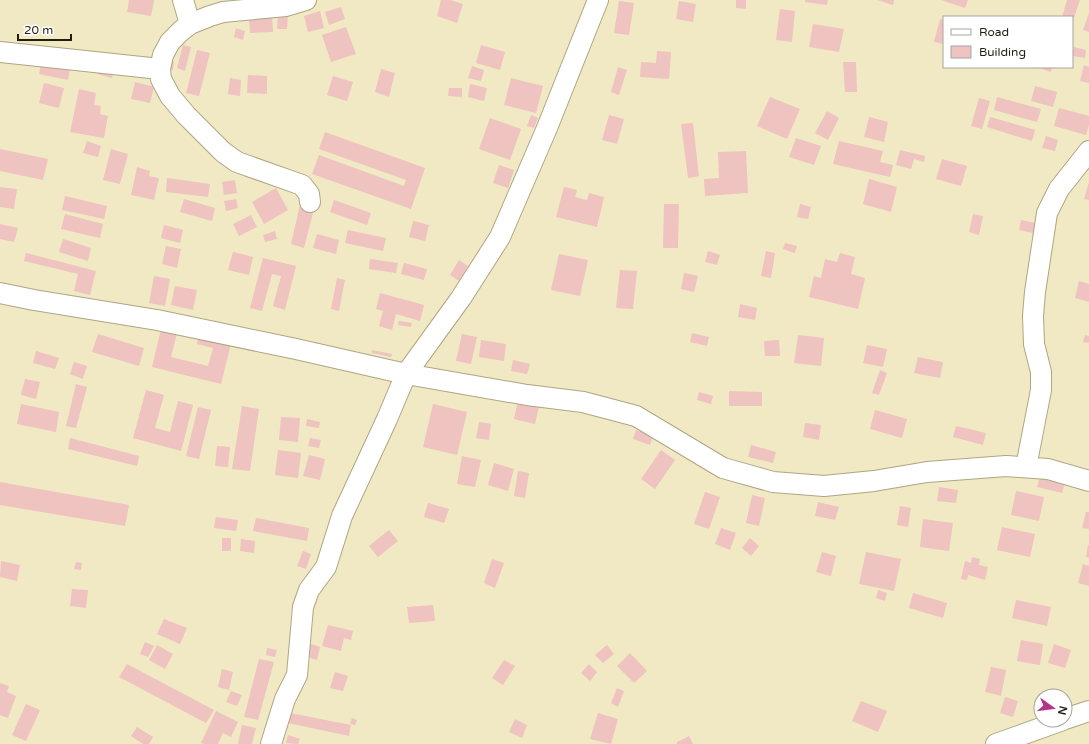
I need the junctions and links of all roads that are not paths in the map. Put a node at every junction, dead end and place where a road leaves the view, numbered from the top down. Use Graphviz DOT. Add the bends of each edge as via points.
graph roads {
  1 [pos="183,0"];
  2 [pos="306,0"];
  3 [pos="598,0"];
  4 [pos="190,24"];
  5 [pos="0,52"];
  6 [pos="160,69"];
  7 [pos="1089,151"];
  8 [pos="310,202"];
  9 [pos="0,293"];
  10 [pos="406,374"];
  11 [pos="1026,467"];
  12 [pos="1089,481"];
  13 [pos="1089,711"];
  14 [pos="1073,717"];
  15 [pos="1041,728"];
  16 [pos="271,744"];
  17 [pos="996,744"];
  1 -- 4 [label="street"];
  2 -- 4 [label="street" via="286,6 223,12"];
  3 -- 10 [label="street" via="500,237 461,298"];
  4 -- 6 [label="street" via="170,42"];
  5 -- 6 [label="street"];
  6 -- 8 [label="street" via="161,79 170,96 222,152 237,162 302,185 309,194"];
  7 -- 11 [label="street" via="1059,189 1047,213 1035,292 1034,316 1034,344 1041,372 1041,390"];
  9 -- 10 [label="street" via="164,322"];
  10 -- 11 [label="street" via="583,402 636,416 723,468 773,482 824,486 927,472 1006,466"];
  10 -- 16 [label="street" via="342,516 326,567 309,590 303,607 297,675 285,699"];
  11 -- 12 [label="street" via="1048,469"];
  13 -- 14 [label="street"];
  15 -- 17 [label="street"];
}
